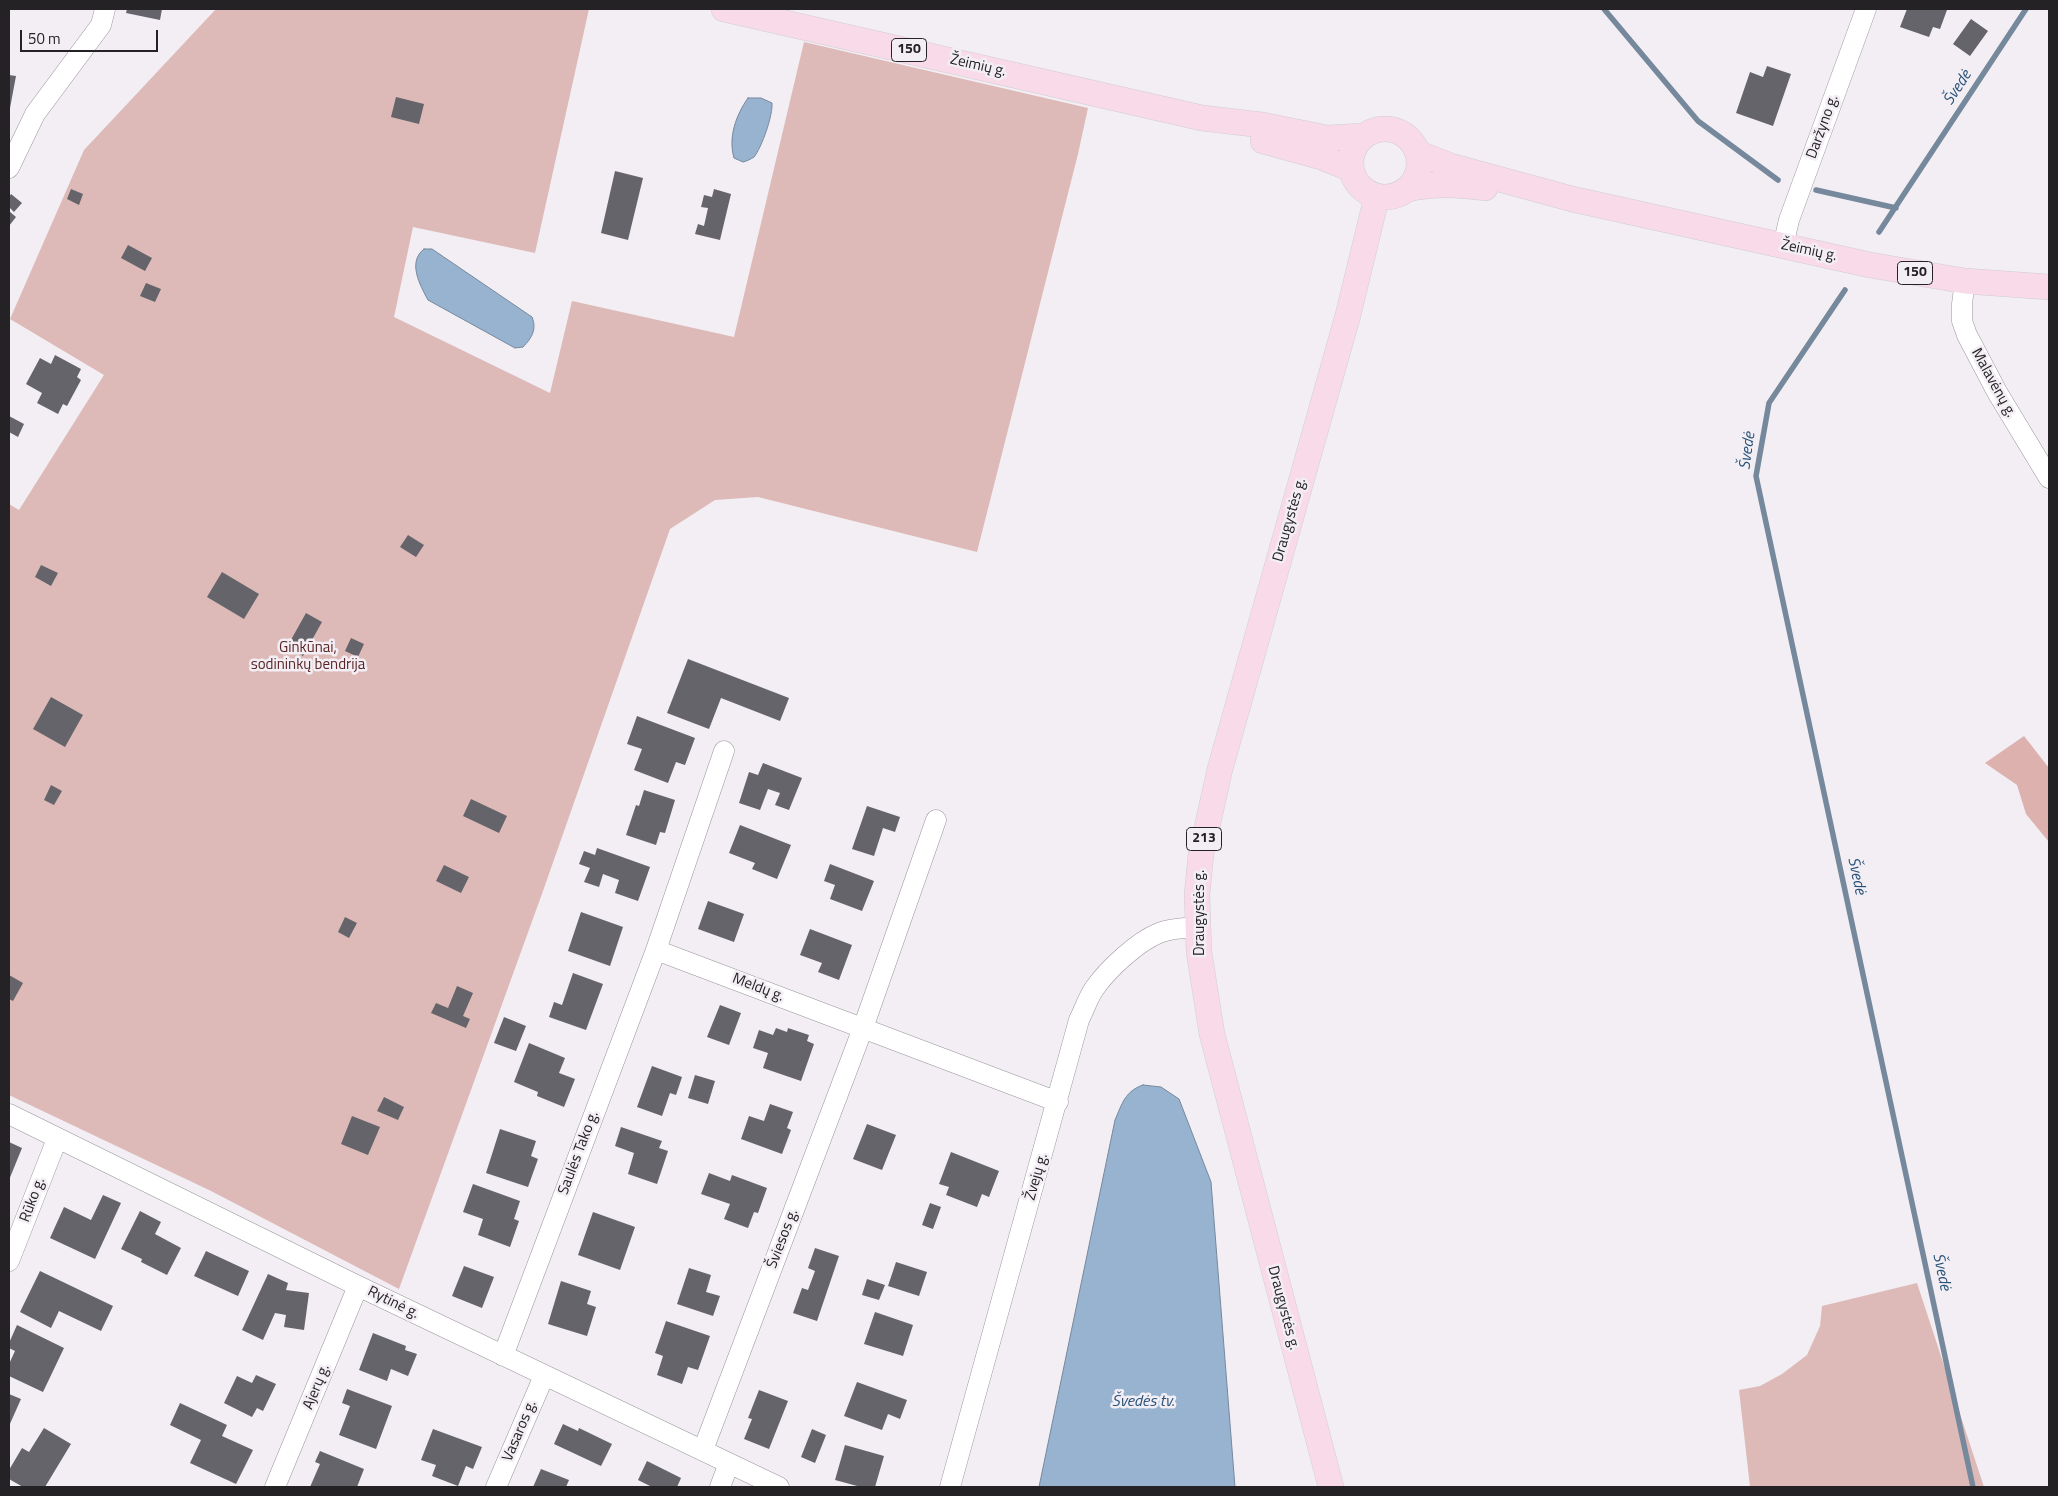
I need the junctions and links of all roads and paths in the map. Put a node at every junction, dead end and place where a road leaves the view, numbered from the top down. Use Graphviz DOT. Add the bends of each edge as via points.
graph roads {
  1 [pos="105,9"];
  2 [pos="724,9"];
  3 [pos="1866,9"];
  4 [pos="1202,118"];
  5 [pos="1363,136"];
  6 [pos="1418,153"];
  7 [pos="9,168"];
  8 [pos="1351,169"];
  9 [pos="1408,189"];
  10 [pos="1377,196"];
  11 [pos="1572,199"];
  12 [pos="1783,246"];
  13 [pos="1965,281"];
  14 [pos="2049,287"];
  15 [pos="2049,478"];
  16 [pos="724,751"];
  17 [pos="936,820"];
  18 [pos="1197,927"];
  19 [pos="656,950"];
  20 [pos="863,1028"];
  21 [pos="1058,1102"];
  22 [pos="9,1114"];
  23 [pos="57,1139"];
  24 [pos="9,1261"];
  25 [pos="358,1286"];
  26 [pos="502,1356"];
  27 [pos="544,1376"];
  28 [pos="703,1450"];
  29 [pos="729,1463"];
  30 [pos="275,1487"];
  31 [pos="496,1487"];
  32 [pos="720,1487"];
  33 [pos="779,1487"];
  34 [pos="950,1487"];
  35 [pos="1331,1487"];
  1 -- 7 [label="street" via="101,25 35,114"];
  2 -- 4 [label="main road, Žeimių g. / 150"];
  3 -- 12 [label="street, Daržyno g." via="1789,220"];
  4 -- 5 [label="main road, Žeimių g." via="1262,125 1327,138"];
  4 -- 8 [label="main road, Žeimių g."];
  5 -- 6 [label="main road" via="1384,128 1395,130 1413,143"];
  5 -- 8 [label="main road" via="1353,151"];
  6 -- 9 [label="main road" via="1418,172"];
  6 -- 11 [label="main road, Žeimių g." via="1451,166"];
  8 -- 10 [label="main road" via="1360,186"];
  9 -- 10 [label="main road" via="1398,195"];
  9 -- 11 [label="main road, Žeimių g." via="1430,184 1456,184"];
  10 -- 18 [label="main road, Draugystės g. / 213" via="1348,315 1207,819 1197,895"];
  11 -- 12 [label="main road, Žeimių g. / 150"];
  12 -- 13 [label="main road, Žeimių g. / 150"];
  13 -- 14 [label="main road, Žeimių g. / 150"];
  13 -- 15 [label="street, Malavėnų g." via="1962,321 1967,335 1996,392"];
  16 -- 19 [label="street"];
  17 -- 20 [label="street, Šviesos g."];
  18 -- 21 [label="street, Žvejų g." via="1159,933 1106,973 1079,1020"];
  18 -- 35 [label="main road, Draugystės g. / 213" via="1202,983 1214,1043"];
  19 -- 20 [label="street, Meldų g."];
  19 -- 26 [label="street, Saulės Tako g."];
  20 -- 21 [label="street, Meldų g."];
  20 -- 28 [label="street, Šviesos g."];
  21 -- 34 [label="street, Žvejų g."];
  22 -- 23 [label="street, Rytinė g."];
  23 -- 24 [label="street, Rūko g."];
  23 -- 25 [label="street, Rytinė g."];
  25 -- 26 [label="street, Rytinė g."];
  25 -- 30 [label="street, Ajerų g."];
  26 -- 27 [label="street, Rytinė g."];
  27 -- 28 [label="street, Rytinė g."];
  27 -- 31 [label="street, Vasaros g."];
  28 -- 29 [label="street, Rytinė g."];
  29 -- 32 [label="street"];
  29 -- 33 [label="street, Rytinė g."];
}
